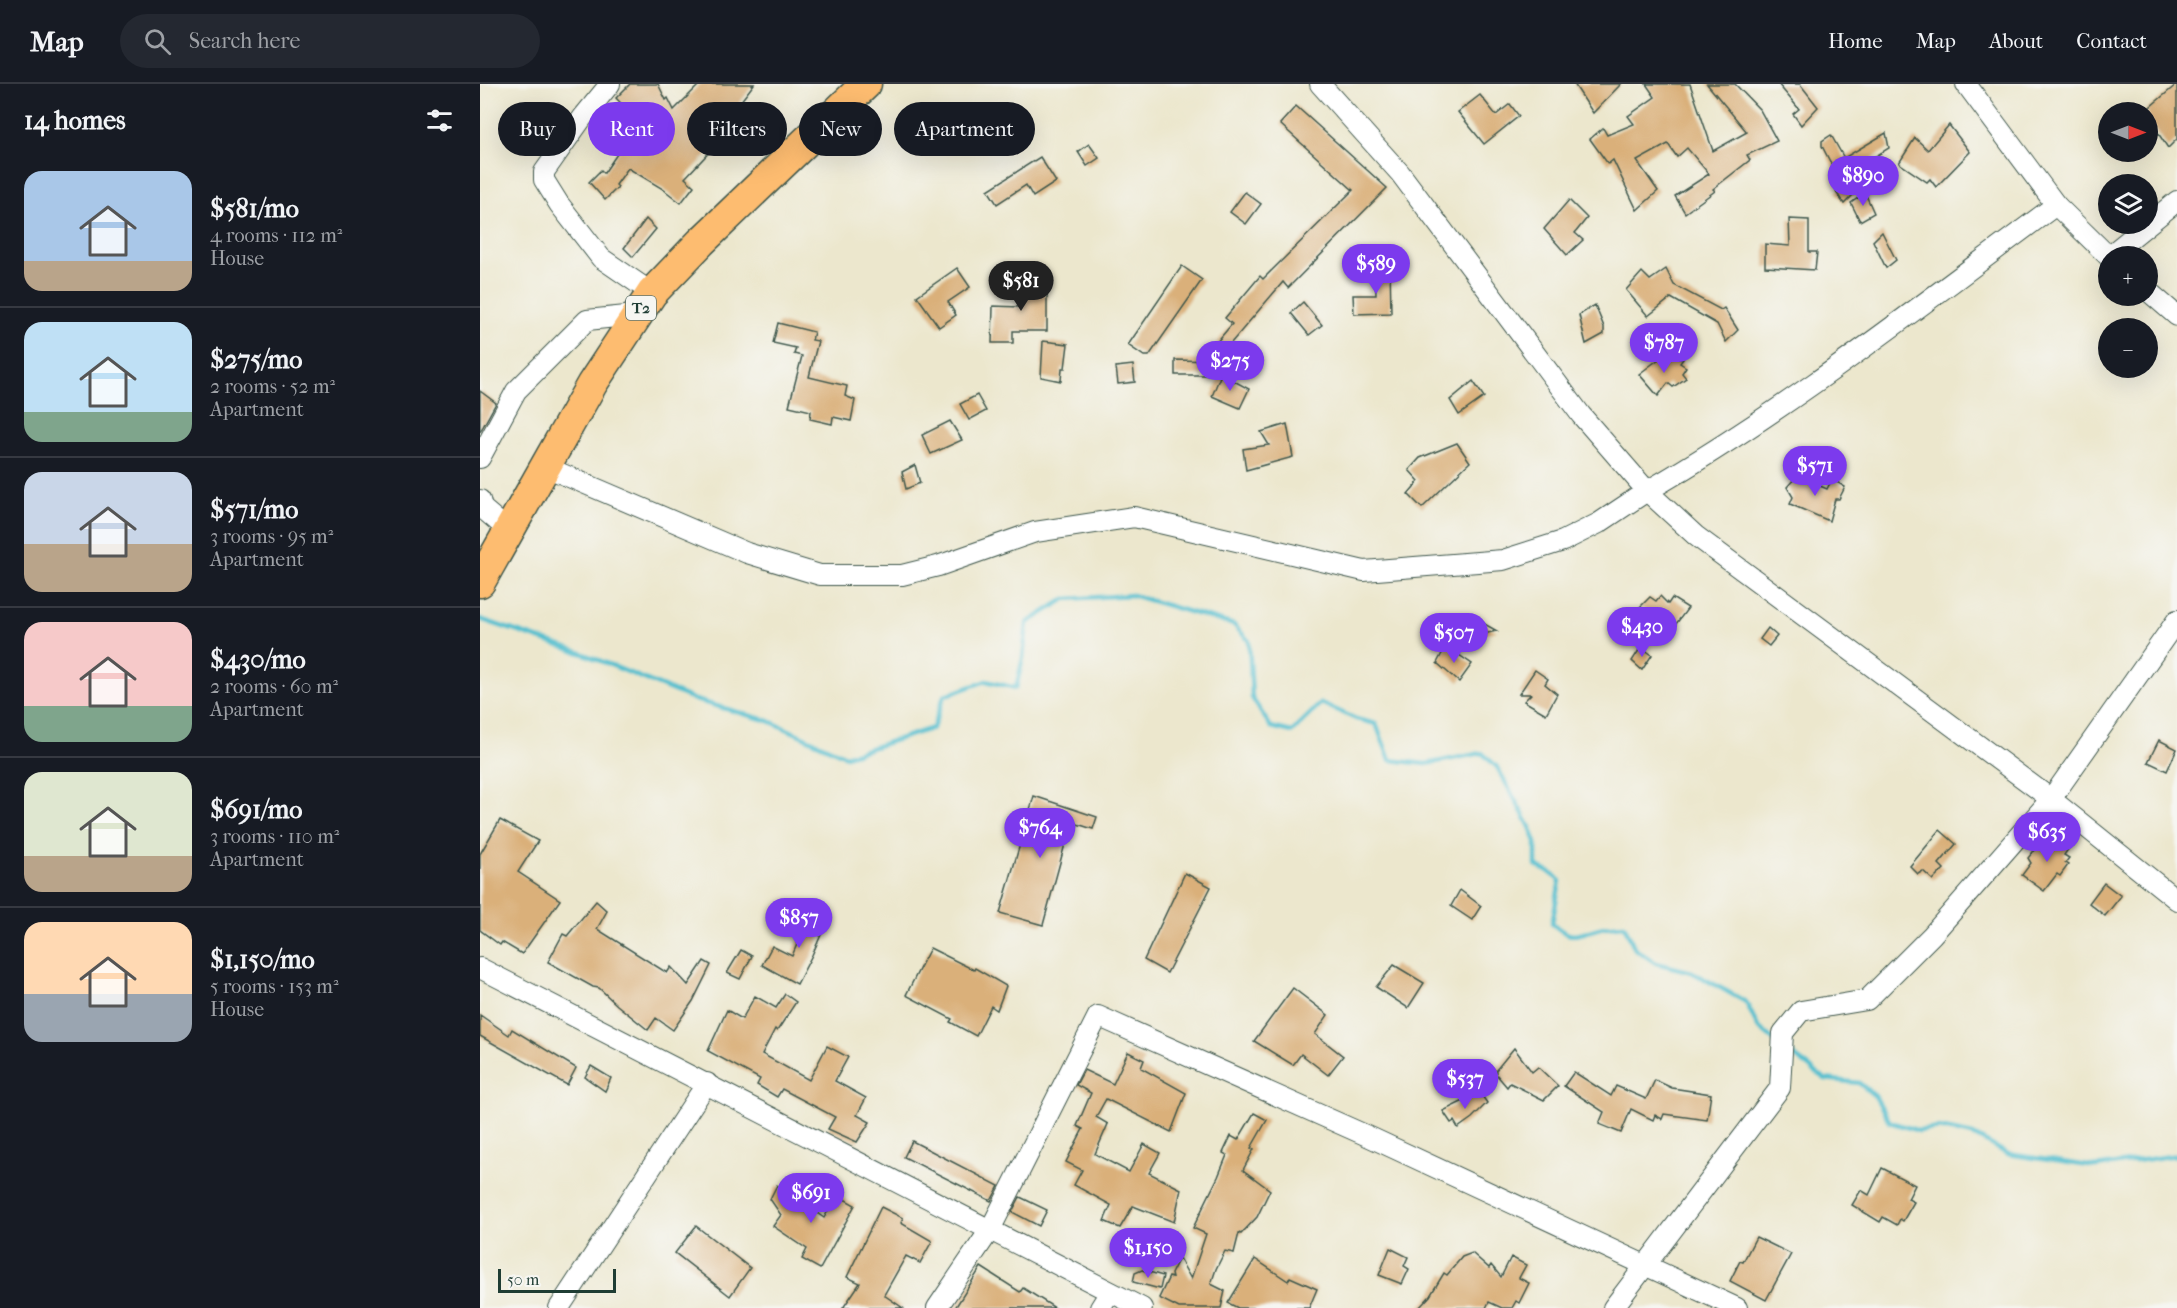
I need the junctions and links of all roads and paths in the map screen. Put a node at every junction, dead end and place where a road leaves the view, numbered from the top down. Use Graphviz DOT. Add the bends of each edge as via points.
graph roads {
  1 [pos="610,84"];
  2 [pos="866,84"];
  3 [pos="1320,84"];
  4 [pos="1966,84"];
  5 [pos="2177,201"];
  6 [pos="2056,205"];
  7 [pos="2099,246"];
  8 [pos="2121,246"];
  9 [pos="2158,300"];
  10 [pos="644,304"];
  11 [pos="2177,316"];
  12 [pos="480,458"];
  13 [pos="546,467"];
  14 [pos="1647,491"];
  15 [pos="480,500"];
  16 [pos="509,531"];
  17 [pos="480,582"];
  18 [pos="2177,620"];
  19 [pos="2051,799"];
  20 [pos="2177,900"];
  21 [pos="480,968"];
  22 [pos="707,1083"];
  23 [pos="990,1230"];
  24 [pos="1645,1264"];
  25 [pos="1105,1300"];
  26 [pos="559,1308"];
  27 [pos="937,1308"];
  28 [pos="1142,1308"];
  29 [pos="1613,1308"];
  30 [pos="1737,1308"];
  1 -- 10 [label="street" via="544,172 544,180 601,258"];
  2 -- 10 [label="highway, T2" via="700,242"];
  3 -- 14 [label="street" via="1400,173 1581,415"];
  4 -- 6 [label="street"];
  5 -- 8 [label="street"];
  6 -- 7 [label="street"];
  6 -- 14 [label="street" via="1885,332 1712,453"];
  9 -- 11 [label="street"];
  10 -- 12 [label="street" via="587,320 516,391"];
  10 -- 13 [label="highway, T2" via="592,384"];
  13 -- 14 [label="street" via="747,553 820,575 902,575 1035,532 1134,516 1364,571 1503,560 1563,541"];
  13 -- 16 [label="highway, T2"];
  14 -- 19 [label="street" via="1696,536"];
  15 -- 16 [label="street" via="482,508"];
  16 -- 17 [label="highway, T2"];
  18 -- 19 [label="street"];
  19 -- 20 [label="street"];
  19 -- 24 [label="street" via="1932,935 1867,1000 1801,1011 1783,1032 1780,1088"];
  21 -- 22 [label="street"];
  22 -- 23 [label="street"];
  22 -- 26 [label="street"];
  23 -- 24 [label="street" via="1098,1016"];
  23 -- 25 [label="street"];
  23 -- 27 [label="street"];
  24 -- 29 [label="street"];
  24 -- 30 [label="street"];
  25 -- 28 [label="street"];
}
